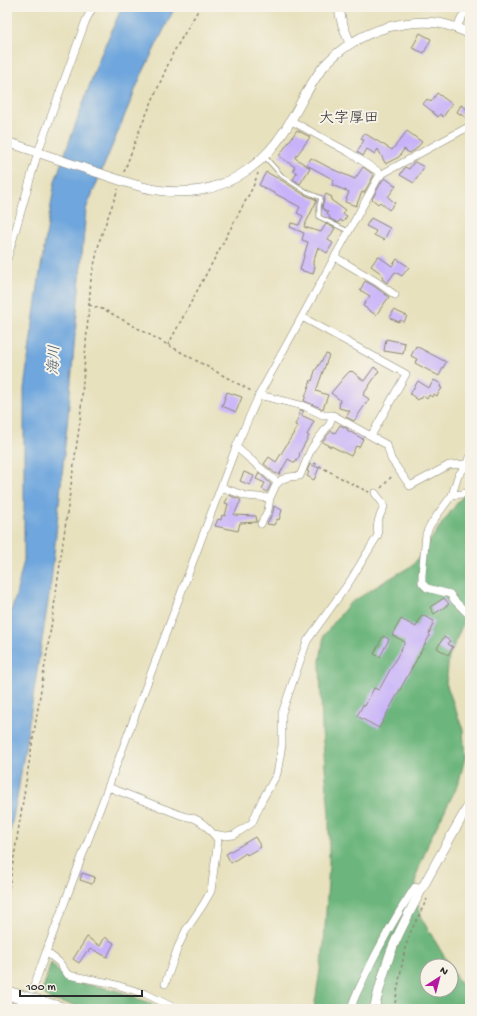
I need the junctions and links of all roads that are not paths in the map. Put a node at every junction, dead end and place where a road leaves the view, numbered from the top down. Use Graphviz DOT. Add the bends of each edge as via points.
graph roads {
  1 [pos="93,7"];
  2 [pos="339,7"];
  3 [pos="468,7"];
  4 [pos="456,28"];
  5 [pos="470,34"];
  6 [pos="350,43"];
  7 [pos="290,120"];
  8 [pos="470,126"];
  9 [pos="7,142"];
  10 [pos="38,152"];
  11 [pos="265,157"];
  12 [pos="382,174"];
  13 [pos="349,231"];
  14 [pos="334,257"];
  15 [pos="7,260"];
  16 [pos="395,295"];
  17 [pos="302,317"];
  18 [pos="259,395"];
  19 [pos="333,415"];
  20 [pos="371,436"];
  21 [pos="236,447"];
  22 [pos="469,461"];
  23 [pos="278,483"];
  24 [pos="221,487"];
  25 [pos="470,492"];
  26 [pos="375,493"];
  27 [pos="452,495"];
  28 [pos="270,498"];
  29 [pos="261,524"];
  30 [pos="470,616"];
  31 [pos="108,787"];
  32 [pos="470,803"];
  33 [pos="214,834"];
  34 [pos="424,891"];
  35 [pos="46,952"];
  36 [pos="165,984"];
  37 [pos="7,993"];
  38 [pos="7,1008"];
  39 [pos="10,1009"];
  40 [pos="26,1009"];
  41 [pos="62,1009"];
  42 [pos="177,1009"];
  43 [pos="351,1009"];
  44 [pos="374,1009"];
  1 -- 10 [label="street"];
  2 -- 6 [label="street" via="342,26"];
  3 -- 4 [label="street"];
  4 -- 5 [label="street"];
  4 -- 6 [label="street" via="440,23 398,24"];
  6 -- 7 [label="street" via="325,66"];
  7 -- 11 [label="street"];
  7 -- 12 [label="street"];
  8 -- 12 [label="street"];
  9 -- 10 [label="street"];
  10 -- 11 [label="street" via="137,186 168,192 203,190 226,183"];
  10 -- 15 [label="street"];
  11 -- 13 [label="lane" via="282,176 321,198 319,217"];
  12 -- 13 [label="street"];
  13 -- 14 [label="street"];
  14 -- 16 [label="street"];
  14 -- 17 [label="street"];
  17 -- 18 [label="street"];
  17 -- 20 [label="street" via="406,374"];
  18 -- 19 [label="street"];
  18 -- 21 [label="street"];
  19 -- 20 [label="street"];
  19 -- 23 [label="street" via="329,426 311,448 300,476 288,477"];
  20 -- 22 [label="street" via="387,445 391,459 410,486 449,465"];
  21 -- 23 [label="street"];
  21 -- 24 [label="street"];
  22 -- 27 [label="street" via="458,476"];
  23 -- 28 [label="street"];
  24 -- 28 [label="street" via="246,496"];
  24 -- 31 [label="street"];
  25 -- 27 [label="street"];
  26 -- 33 [label="street" via="384,507 376,528 378,535 350,581 307,641 282,713 282,745 277,774 252,823 234,835"];
  27 -- 30 [label="street" via="426,534 422,583 427,588 450,594"];
  28 -- 29 [label="street" via="268,510"];
  31 -- 33 [label="street" via="194,818"];
  31 -- 35 [label="street"];
  32 -- 34 [label="street"];
  33 -- 36 [label="street" via="218,840 211,891 186,930"];
  34 -- 43 [label="street" via="415,887 403,904 368,969"];
  34 -- 44 [label="street" via="395,942 386,964"];
  35 -- 40 [label="street"];
  35 -- 42 [label="street" via="59,962 68,975 110,983 146,994"];
  37 -- 41 [label="highway, bridge"];
  38 -- 39 [label="highway"];
}
